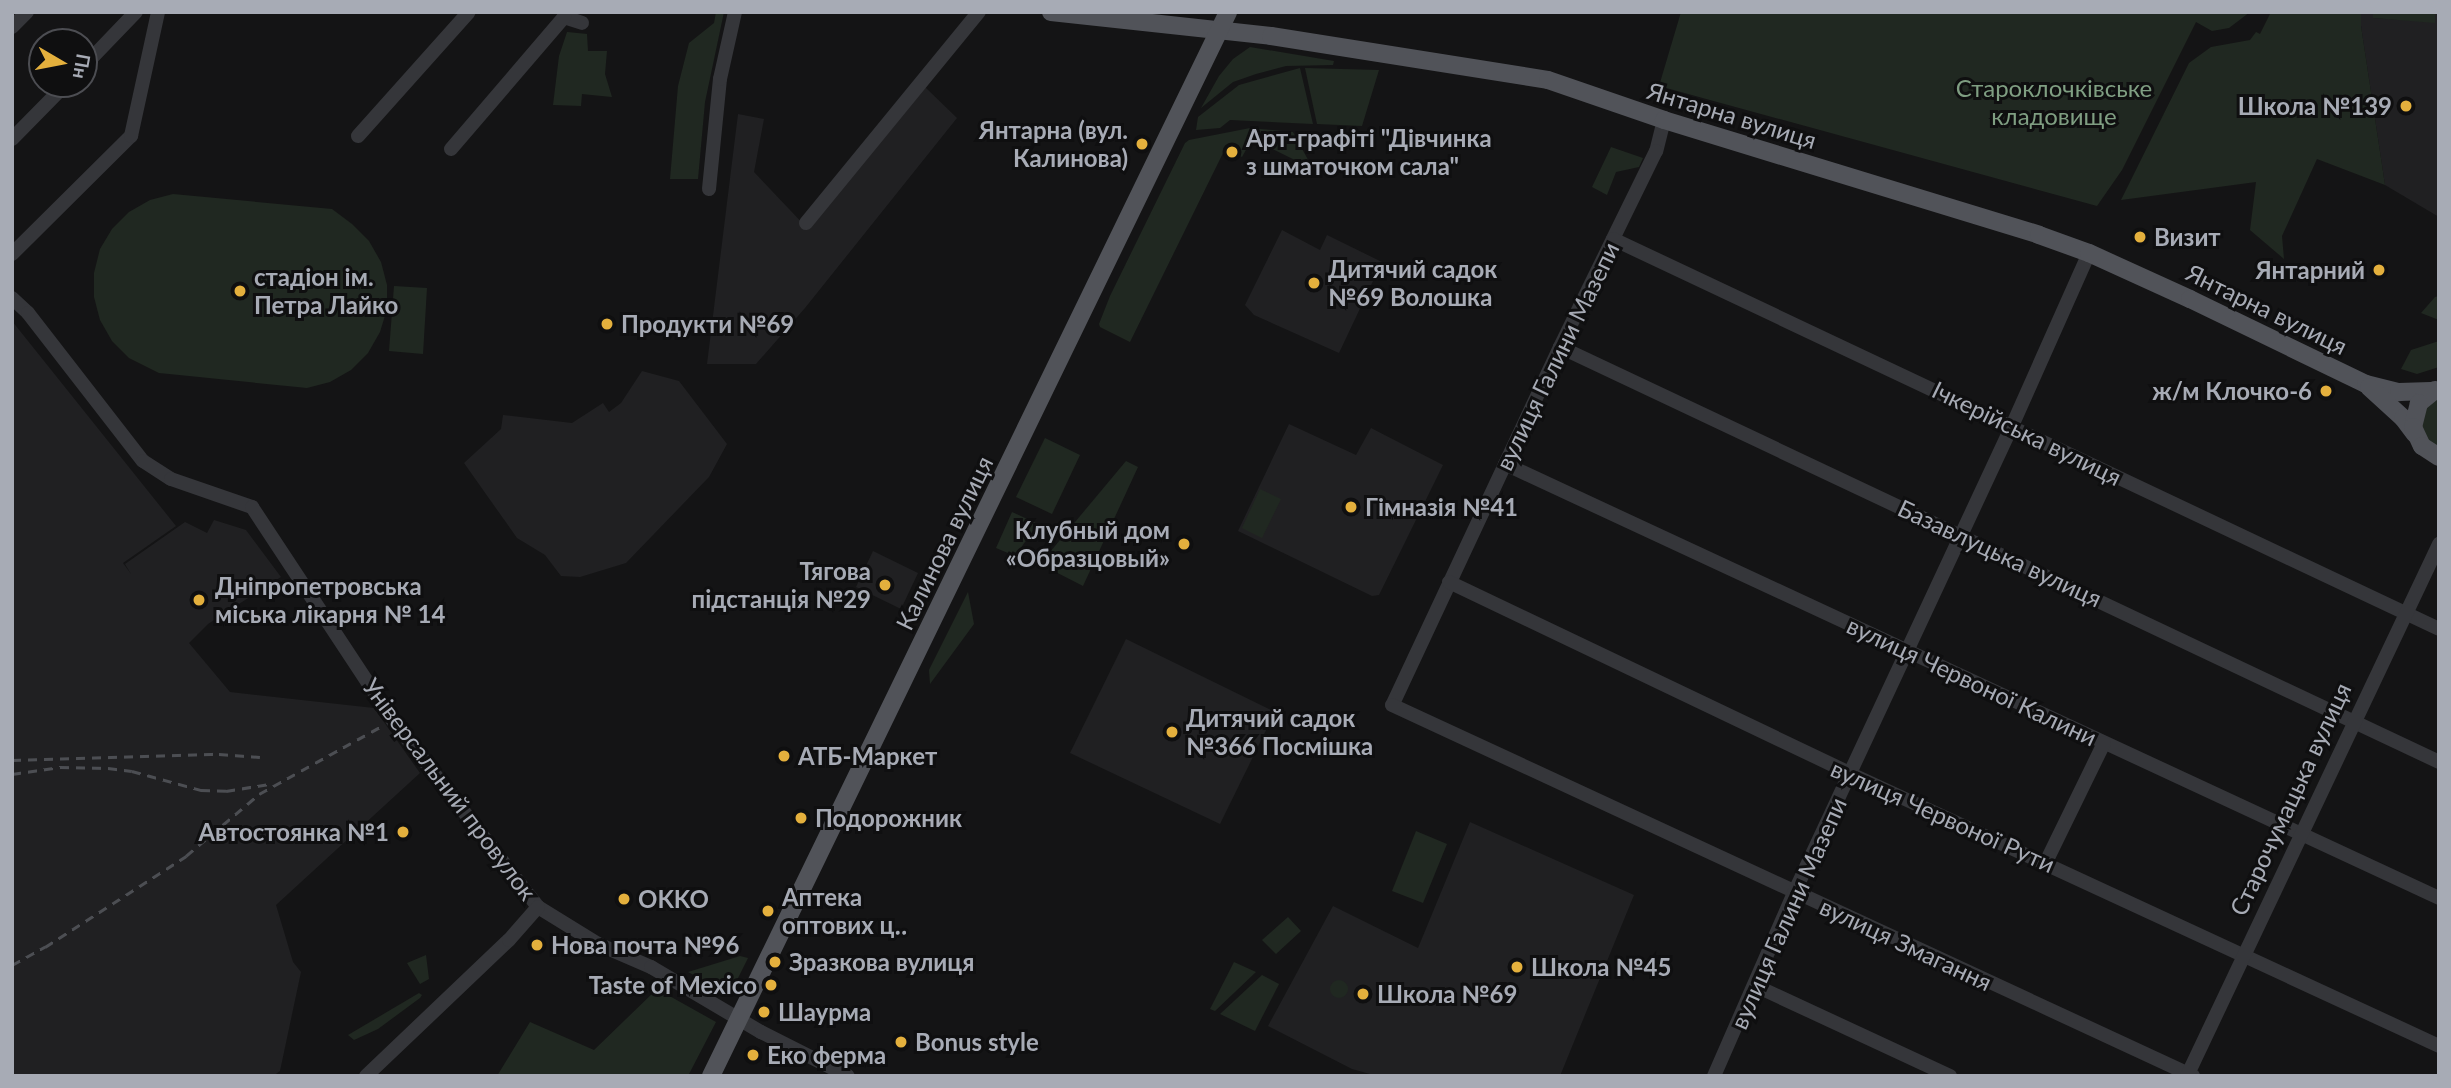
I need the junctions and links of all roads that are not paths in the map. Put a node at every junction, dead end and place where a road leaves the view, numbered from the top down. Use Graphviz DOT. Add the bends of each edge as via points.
graph roads {
  1 [pos="27,12"];
  2 [pos="136,12"];
  3 [pos="158,12"];
  4 [pos="469,12"];
  5 [pos="735,12"];
  6 [pos="979,12"];
  7 [pos="1051,12"];
  8 [pos="1228,12"];
  9 [pos="564,14"];
  10 [pos="582,23"];
  11 [pos="12,27"];
  12 [pos="1219,30"];
  13 [pos="98,51"];
  14 [pos="52,98"];
  15 [pos="1664,120"];
  16 [pos="358,136"];
  17 [pos="12,139"];
  18 [pos="451,149"];
  19 [pos="709,189"];
  20 [pos="806,223"];
  21 [pos="1613,239"];
  22 [pos="2089,253"];
  23 [pos="12,254"];
  24 [pos="12,298"];
  25 [pos="1560,347"];
  26 [pos="2366,384"];
  27 [pos="2435,390"];
  28 [pos="2012,426"];
  29 [pos="2415,435"];
  30 [pos="2435,457"];
  31 [pos="1506,464"];
  32 [pos="1962,535"];
  33 [pos="2439,544"];
  34 [pos="1449,582"];
  35 [pos="2406,613"];
  36 [pos="2439,629"];
  37 [pos="1907,651"];
  38 [pos="1392,705"];
  39 [pos="2354,722"];
  40 [pos="2104,743"];
  41 [pos="2439,762"];
  42 [pos="1851,774"];
  43 [pos="2301,834"];
  44 [pos="2046,862"];
  45 [pos="1794,893"];
  46 [pos="2439,898"];
  47 [pos="538,907"];
  48 [pos="2243,957"];
  49 [pos="1756,986"];
  50 [pos="739,1018"];
  51 [pos="2439,1046"];
  52 [pos="2189,1075"];
  53 [pos="366,1076"];
  54 [pos="710,1076"];
  55 [pos="848,1076"];
  56 [pos="1714,1076"];
  57 [pos="1950,1076"];
  1 -- 11 [label="street"];
  2 -- 13 [label="street"];
  3 -- 23 [label="street" via="131,136"];
  4 -- 16 [label="street"];
  5 -- 19 [label="street" via="720,79"];
  6 -- 20 [label="street"];
  7 -- 12 [label="main road, Янтарна вулиця"];
  8 -- 12 [label="main road, Калинова вулиця"];
  9 -- 10 [label="street"];
  9 -- 18 [label="street"];
  12 -- 15 [label="main road, Янтарна вулиця" via="1529,76"];
  12 -- 50 [label="main road, Калинова вулиця"];
  14 -- 17 [label="street"];
  15 -- 21 [label="street, вулиця Галини Мазепи" via="1658,146"];
  15 -- 22 [label="main road, Янтарна вулиця"];
  21 -- 25 [label="street, вулиця Галини Мазепи"];
  21 -- 28 [label="street, Ічкерійська вулиця"];
  22 -- 26 [label="main road, Янтарна вулиця"];
  22 -- 28 [label="street, вулиця Галини Мазепи"];
  24 -- 47 [label="street, Універсальний провулок" via="143,461 172,479 253,507 394,722"];
  25 -- 31 [label="street, вулиця Галини Мазепи"];
  25 -- 32 [label="street, Базавлуцька вулиця"];
  26 -- 27 [label="main road, Янтарна вулиця" via="2399,392"];
  26 -- 29 [label="main road, Янтарна вулиця"];
  27 -- 29 [label="main road" via="2415,410"];
  28 -- 32 [label="street, вулиця Галини Мазепи"];
  28 -- 35 [label="street, Ічкерійська вулиця"];
  29 -- 30 [label="main road"];
  31 -- 34 [label="street, вулиця Галини Мазепи"];
  31 -- 37 [label="street, вулиця Червоної Калини"];
  32 -- 37 [label="street, вулиця Галини Мазепи"];
  32 -- 39 [label="street, Базавлуцька вулиця"];
  33 -- 35 [label="street, Старочумацька вулиця"];
  34 -- 38 [label="street, вулиця Галини Мазепи"];
  34 -- 42 [label="street, вулиця Червоної Рути"];
  35 -- 36 [label="street, Ічкерійська вулиця"];
  35 -- 39 [label="street, Старочумацька вулиця"];
  37 -- 40 [label="street, вулиця Червоної Калини"];
  37 -- 42 [label="street, вулиця Галини Мазепи"];
  38 -- 45 [label="street, вулиця Змагання"];
  39 -- 41 [label="street, Базавлуцька вулиця"];
  39 -- 43 [label="street, Старочумацька вулиця"];
  40 -- 43 [label="street, вулиця Червоної Калини"];
  40 -- 44 [label="street"];
  42 -- 44 [label="street, вулиця Червоної Рути"];
  42 -- 45 [label="street, вулиця Галини Мазепи"];
  43 -- 46 [label="street, вулиця Червоної Калини"];
  43 -- 48 [label="street, Старочумацька вулиця"];
  44 -- 48 [label="street, вулиця Червоної Рути"];
  45 -- 49 [label="street, вулиця Галини Мазепи"];
  45 -- 52 [label="street, вулиця Змагання"];
  47 -- 50 [label="street, Універсальний провулок"];
  47 -- 53 [label="street"];
  48 -- 51 [label="street, вулиця Червоної Рути"];
  48 -- 52 [label="street, Старочумацька вулиця"];
  49 -- 56 [label="street, вулиця Галини Мазепи"];
  49 -- 57 [label="street"];
  50 -- 54 [label="main road, Калинова вулиця"];
  50 -- 55 [label="street"];
}
